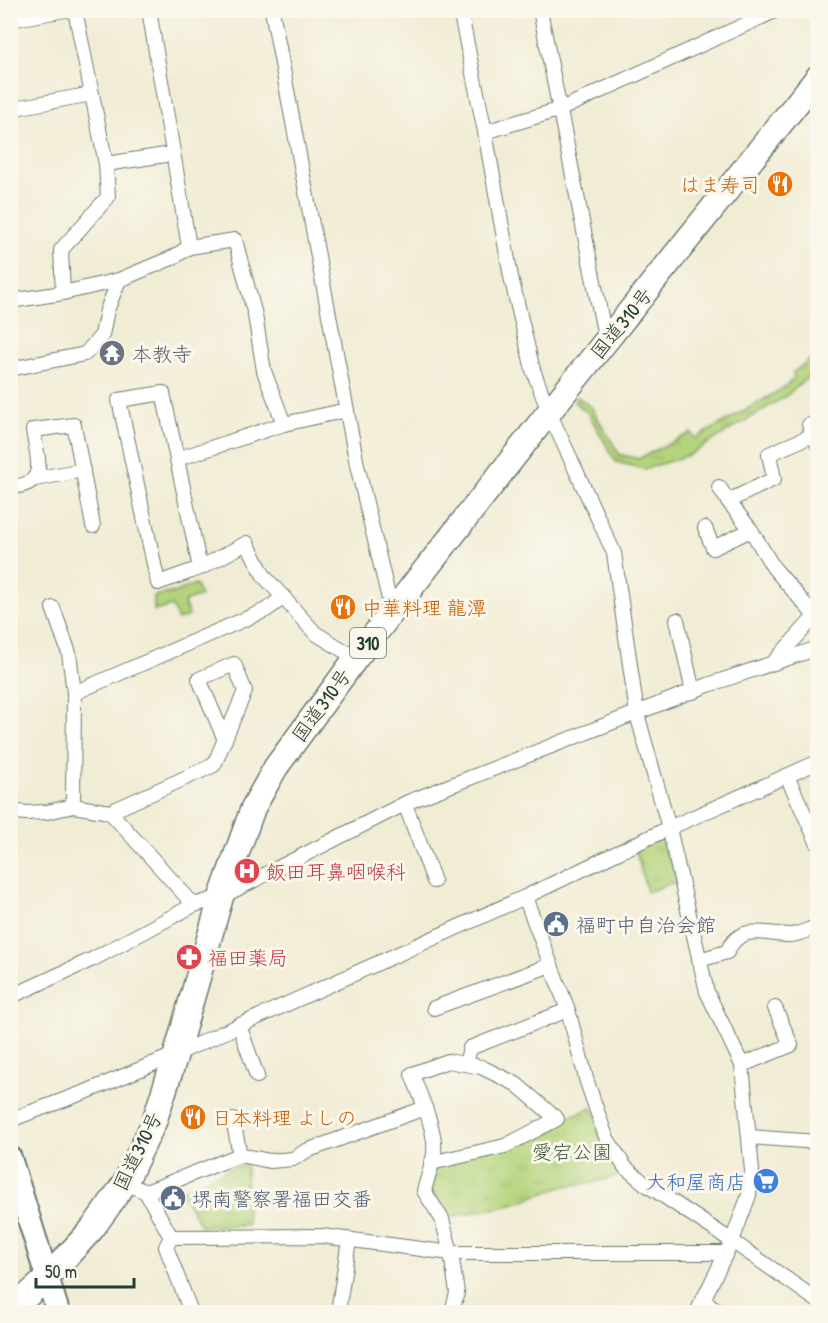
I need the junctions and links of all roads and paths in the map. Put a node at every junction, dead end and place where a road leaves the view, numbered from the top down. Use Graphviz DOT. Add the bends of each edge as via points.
graph roads {
  1 [pos="65,10"];
  2 [pos="75,10"];
  3 [pos="149,10"];
  4 [pos="272,10"];
  5 [pos="460,10"];
  6 [pos="540,10"];
  7 [pos="777,10"];
  8 [pos="10,20"];
  9 [pos="818,77"];
  10 [pos="92,94"];
  11 [pos="10,109"];
  12 [pos="561,109"];
  13 [pos="485,132"];
  14 [pos="172,154"];
  15 [pos="106,164"];
  16 [pos="189,247"];
  17 [pos="119,280"];
  18 [pos="63,293"];
  19 [pos="10,301"];
  20 [pos="606,342"];
  21 [pos="10,369"];
  22 [pos="347,410"];
  23 [pos="549,412"];
  24 [pos="284,424"];
  25 [pos="813,435"];
  26 [pos="177,459"];
  27 [pos="83,470"];
  28 [pos="35,479"];
  29 [pos="10,487"];
  30 [pos="719,487"];
  31 [pos="728,501"];
  32 [pos="93,526"];
  33 [pos="705,528"];
  34 [pos="751,530"];
  35 [pos="200,568"];
  36 [pos="284,597"];
  37 [pos="53,608"];
  38 [pos="392,612"];
  39 [pos="816,614"];
  40 [pos="677,620"];
  41 [pos="818,648"];
  42 [pos="356,658"];
  43 [pos="771,665"];
  44 [pos="693,692"];
  45 [pos="74,693"];
  46 [pos="637,714"];
  47 [pos="225,740"];
  48 [pos="818,762"];
  49 [pos="787,776"];
  50 [pos="405,804"];
  51 [pos="73,806"];
  52 [pos="10,811"];
  53 [pos="110,812"];
  54 [pos="669,828"];
  55 [pos="818,844"];
  56 [pos="434,881"];
  57 [pos="221,897"];
  58 [pos="525,897"];
  59 [pos="194,905"];
  60 [pos="817,927"];
  61 [pos="699,960"];
  62 [pos="551,964"];
  63 [pos="10,997"];
  64 [pos="434,1008"];
  65 [pos="776,1008"];
  66 [pos="568,1010"];
  67 [pos="239,1025"];
  68 [pos="172,1056"];
  69 [pos="466,1064"];
  70 [pos="742,1065"];
  71 [pos="257,1076"];
  72 [pos="425,1108"];
  73 [pos="10,1120"];
  74 [pos="233,1120"];
  75 [pos="749,1137"];
  76 [pos="818,1142"];
  77 [pos="240,1155"];
  78 [pos="10,1158"];
  79 [pos="431,1163"];
  80 [pos="136,1187"];
  81 [pos="171,1237"];
  82 [pos="349,1240"];
  83 [pos="729,1247"];
  84 [pos="451,1253"];
  85 [pos="46,1279"];
  86 [pos="818,1301"];
  87 [pos="700,1306"];
  88 [pos="10,1311"];
  89 [pos="58,1312"];
  90 [pos="191,1312"];
  91 [pos="338,1312"];
  92 [pos="452,1312"];
  93 [pos="720,1312"];
  1 -- 8 [label="street"];
  2 -- 10 [label="street"];
  3 -- 14 [label="street"];
  4 -- 22 [label="street"];
  5 -- 13 [label="street"];
  6 -- 12 [label="street"];
  7 -- 12 [label="street"];
  9 -- 20 [label="highway, 国道310号 / 310"];
  10 -- 11 [label="street"];
  10 -- 15 [label="street"];
  12 -- 13 [label="street"];
  12 -- 20 [label="street"];
  13 -- 23 [label="street" via="511,277 533,370"];
  14 -- 15 [label="street"];
  14 -- 16 [label="street"];
  15 -- 18 [label="street" via="108,197 61,250"];
  16 -- 17 [label="street"];
  16 -- 24 [label="street" via="235,240 255,315 264,371"];
  17 -- 18 [label="street"];
  17 -- 21 [label="street" via="106,310 102,335 85,354"];
  18 -- 19 [label="street"];
  20 -- 23 [label="highway, 国道310号 / 310"];
  22 -- 24 [label="street"];
  22 -- 38 [label="street"];
  23 -- 38 [label="highway, 国道310号 / 310"];
  23 -- 46 [label="street" via="614,553"];
  24 -- 26 [label="street"];
  25 -- 31 [label="street" via="768,454 774,479"];
  26 -- 35 [label="street"];
  26 -- 35 [label="street" via="163,393 119,400 158,583"];
  27 -- 28 [label="street"];
  27 -- 28 [label="street" via="74,425 33,430 39,470"];
  27 -- 32 [label="street"];
  28 -- 29 [label="street"];
  30 -- 31 [label="street"];
  31 -- 34 [label="street"];
  33 -- 34 [label="street" via="713,548"];
  34 -- 39 [label="street" via="773,567"];
  35 -- 36 [label="street" via="247,543 264,576"];
  36 -- 42 [label="street" via="315,633"];
  36 -- 45 [label="street" via="266,610"];
  37 -- 45 [label="street" via="69,653"];
  38 -- 42 [label="highway, 国道310号 / 310"];
  39 -- 43 [label="street"];
  40 -- 44 [label="street"];
  41 -- 43 [label="street"];
  42 -- 57 [label="highway, 国道310号 / 310" via="276,767 253,808"];
  43 -- 44 [label="street"];
  44 -- 46 [label="street"];
  45 -- 51 [label="street"];
  46 -- 50 [label="street"];
  46 -- 54 [label="street"];
  47 -- 47 [label="street" via="245,691 234,664 199,678"];
  47 -- 53 [label="street" via="214,765"];
  48 -- 49 [label="street"];
  49 -- 54 [label="street"];
  49 -- 55 [label="street"];
  50 -- 56 [label="street"];
  50 -- 57 [label="street"];
  51 -- 52 [label="street" via="47,812"];
  51 -- 53 [label="street"];
  53 -- 59 [label="street"];
  54 -- 58 [label="street"];
  54 -- 61 [label="street"];
  57 -- 59 [label="street"];
  57 -- 68 [label="highway, 国道310号 / 310"];
  58 -- 62 [label="street"];
  58 -- 67 [label="street"];
  59 -- 63 [label="street" via="93,959"];
  60 -- 61 [label="street" via="792,936 764,931 745,934 733,940 728,952"];
  61 -- 70 [label="street" via="707,992"];
  62 -- 64 [label="street"];
  62 -- 66 [label="street"];
  65 -- 70 [label="street" via="790,1045"];
  66 -- 69 [label="street" via="470,1048"];
  66 -- 83 [label="street" via="606,1137 625,1167"];
  67 -- 68 [label="street"];
  67 -- 71 [label="street"];
  68 -- 73 [label="street"];
  68 -- 80 [label="highway, 国道310号 / 310"];
  69 -- 72 [label="street" via="448,1061 412,1074"];
  69 -- 79 [label="street" via="516,1084 556,1119 505,1146"];
  70 -- 75 [label="street"];
  72 -- 77 [label="street" via="293,1159 270,1161"];
  72 -- 79 [label="street" via="434,1153"];
  74 -- 77 [label="street"];
  75 -- 76 [label="street"];
  75 -- 83 [label="street" via="749,1195"];
  77 -- 80 [label="street"];
  78 -- 85 [label="main road"];
  79 -- 84 [label="street" via="424,1191 442,1219"];
  80 -- 81 [label="street"];
  80 -- 85 [label="highway, 国道310号 / 310"];
  81 -- 82 [label="street" via="322,1236"];
  81 -- 90 [label="street" via="166,1247"];
  82 -- 84 [label="street"];
  82 -- 91 [label="street"];
  83 -- 84 [label="street"];
  83 -- 86 [label="street"];
  83 -- 87 [label="street"];
  84 -- 92 [label="street" via="457,1293"];
  85 -- 88 [label="highway, 国道310号 / 310"];
  85 -- 89 [label="main road"];
  87 -- 93 [label="street"];
}
